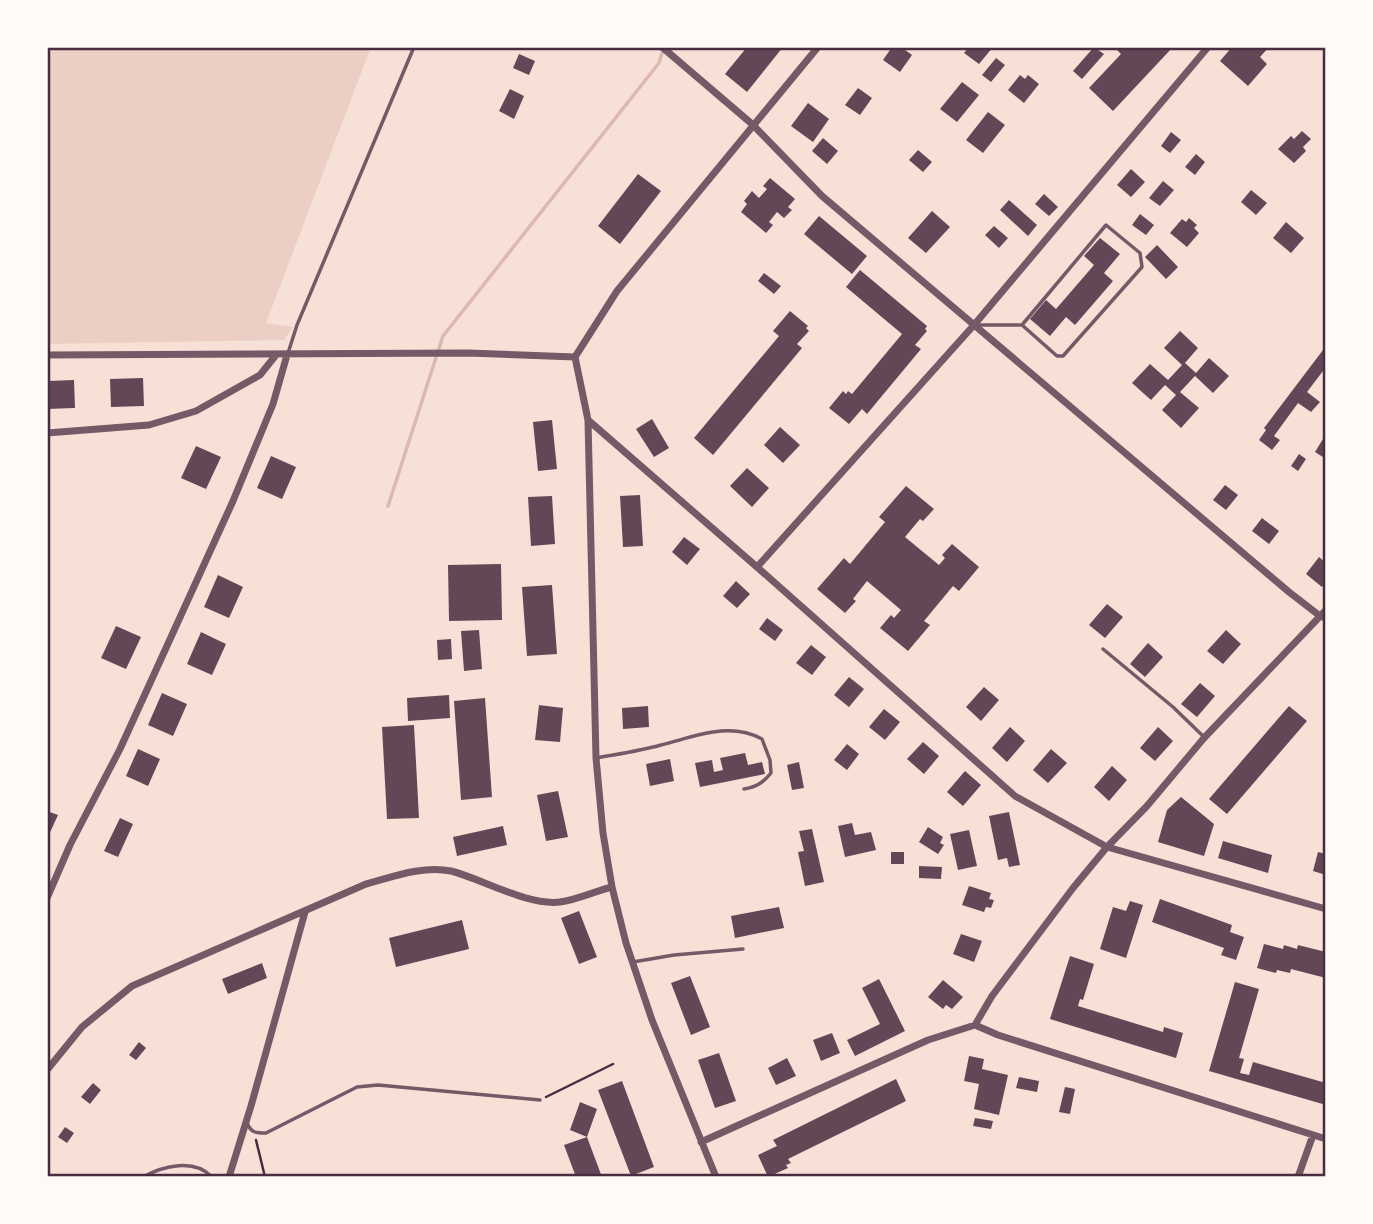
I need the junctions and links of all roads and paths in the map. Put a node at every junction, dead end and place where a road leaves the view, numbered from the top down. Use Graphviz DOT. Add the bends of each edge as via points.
graph roads {
  1 [pos="414,47"];
  2 [pos="662,47"];
  3 [pos="818,47"];
  4 [pos="1208,47"];
  5 [pos="752,124"];
  6 [pos="974,325"];
  7 [pos="1022,325"];
  8 [pos="47,355"];
  9 [pos="276,355"];
  10 [pos="287,355"];
  11 [pos="575,357"];
  12 [pos="588,420"];
  13 [pos="47,433"];
  14 [pos="757,567"];
  15 [pos="1324,614"];
  16 [pos="1103,649"];
  17 [pos="1204,737"];
  18 [pos="596,758"];
  19 [pos="744,789"];
  20 [pos="1107,847"];
  21 [pos="612,887"];
  22 [pos="47,898"];
  23 [pos="1326,909"];
  24 [pos="305,912"];
  25 [pos="743,949"];
  26 [pos="633,962"];
  27 [pos="975,1025"];
  28 [pos="613,1064"];
  29 [pos="47,1070"];
  30 [pos="540,1100"];
  31 [pos="247,1121"];
  32 [pos="256,1133"];
  33 [pos="1313,1135"];
  34 [pos="1326,1139"];
  35 [pos="701,1142"];
  36 [pos="143,1177"];
  37 [pos="212,1177"];
  38 [pos="229,1177"];
  39 [pos="265,1177"];
  40 [pos="716,1177"];
  41 [pos="1298,1177"];
  1 -- 10 [label="lane"];
  2 -- 5 [label="street"];
  3 -- 5 [label="street"];
  4 -- 6 [label="street"];
  5 -- 6 [label="street" via="822,196"];
  5 -- 11 [label="street" via="617,291"];
  6 -- 7 [label="lane"];
  6 -- 14 [label="street"];
  6 -- 15 [label="street" via="1289,593"];
  7 -- 7 [label="lane" via="1105,225 1140,253 1142,267 1063,356 1057,356"];
  8 -- 9 [label="street"];
  9 -- 10 [label="street"];
  9 -- 13 [label="street" via="260,375 196,411 149,425"];
  10 -- 11 [label="street"];
  10 -- 22 [label="street" via="273,404 233,501"];
  11 -- 12 [label="street"];
  12 -- 14 [label="street"];
  12 -- 18 [label="street"];
  14 -- 20 [label="street" via="1015,796"];
  15 -- 17 [label="street"];
  16 -- 17 [label="lane"];
  17 -- 20 [label="street"];
  18 -- 19 [label="lane" via="737,730 762,739 770,760 771,773 765,780"];
  18 -- 21 [label="street"];
  20 -- 23 [label="street"];
  20 -- 27 [label="street" via="1000,985"];
  21 -- 24 [label="street" via="559,902 516,894 450,871 430,870 366,884"];
  21 -- 26 [label="street"];
  24 -- 29 [label="street" via="132,986 82,1027"];
  24 -- 31 [label="street"];
  25 -- 26 [label="lane"];
  26 -- 35 [label="street"];
  27 -- 33 [label="street"];
  27 -- 35 [label="street" via="928,1040"];
  28 -- 30 [label="path"];
  30 -- 32 [label="lane" via="379,1085 357,1087 266,1133"];
  31 -- 32 [label="lane"];
  31 -- 38 [label="street"];
  32 -- 39 [label="path"];
  33 -- 34 [label="street"];
  33 -- 41 [label="street"];
  35 -- 40 [label="street"];
  36 -- 37 [label="lane" via="184,1165 201,1168"];
}
